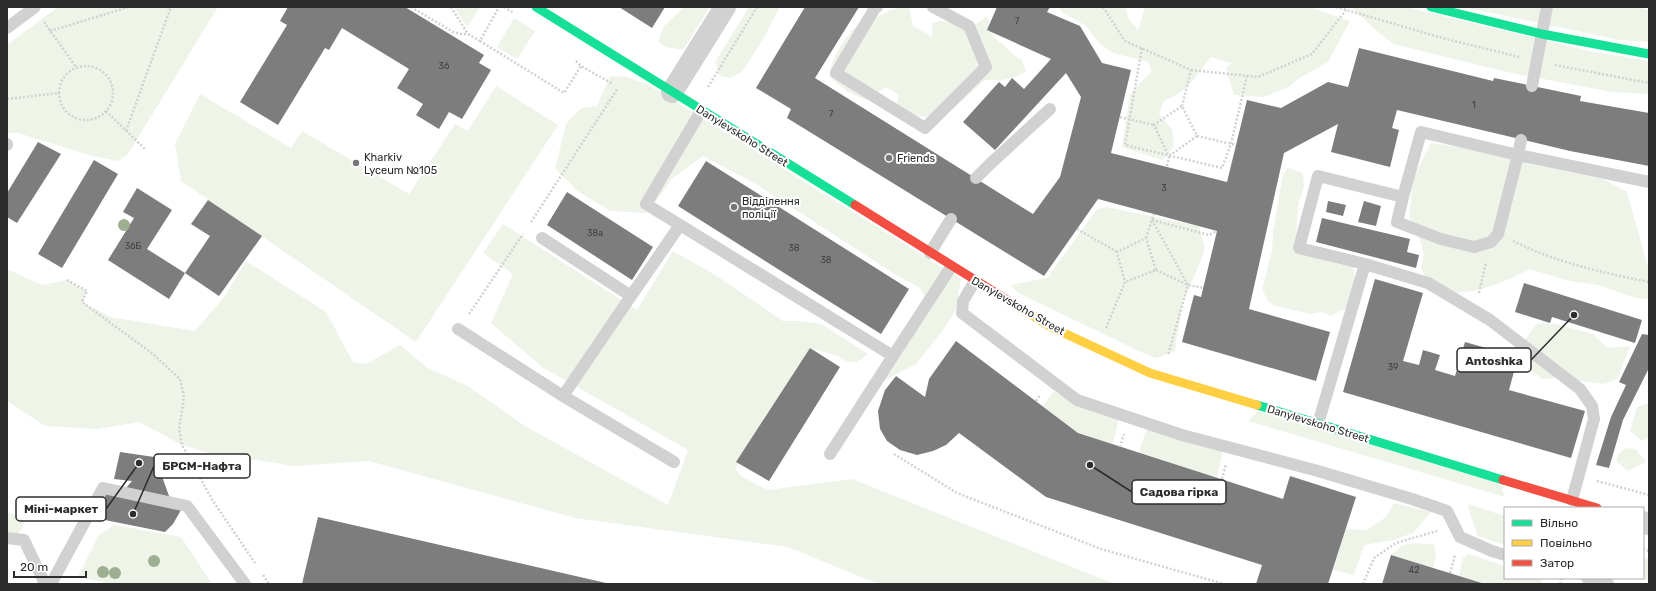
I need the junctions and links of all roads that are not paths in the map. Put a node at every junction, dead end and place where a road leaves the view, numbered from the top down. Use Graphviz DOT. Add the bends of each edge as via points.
graph roads {
  1 [pos="536,7"];
  2 [pos="725,7"];
  3 [pos="876,7"];
  4 [pos="933,7"];
  5 [pos="1431,7"];
  6 [pos="1547,7"];
  7 [pos="34,8"];
  8 [pos="7,28"];
  9 [pos="1542,34"];
  10 [pos="1649,54"];
  11 [pos="1532,86"];
  12 [pos="672,92"];
  13 [pos="1050,109"];
  14 [pos="702,111"];
  15 [pos="1521,140"];
  16 [pos="1518,155"];
  17 [pos="976,178"];
  18 [pos="1649,182"];
  19 [pos="1403,197"];
  20 [pos="951,219"];
  21 [pos="680,225"];
  22 [pos="542,238"];
  23 [pos="930,253"];
  24 [pos="1365,264"];
  25 [pos="951,266"];
  26 [pos="975,281"];
  27 [pos="631,296"];
  28 [pos="458,329"];
  29 [pos="893,356"];
  30 [pos="563,396"];
  31 [pos="1318,424"];
  32 [pos="830,454"];
  33 [pos="674,462"];
  34 [pos="1572,500"];
  35 [pos="1595,507"];
  36 [pos="7,538"];
  37 [pos="1504,555"];
  38 [pos="1590,579"];
  39 [pos="45,584"];
  40 [pos="50,584"];
  41 [pos="245,584"];
  42 [pos="1608,584"];
  1 -- 12 [label="street, Danylevskoho Street"];
  2 -- 12 [label="street"];
  3 -- 4 [label="lane" via="836,73 926,128 986,67 969,26"];
  5 -- 9 [label="street"];
  6 -- 9 [label="lane"];
  7 -- 8 [label="lane"];
  9 -- 10 [label="street"];
  9 -- 11 [label="lane"];
  12 -- 14 [label="street, Danylevskoho Street"];
  13 -- 17 [label="lane"];
  14 -- 21 [label="lane" via="646,204"];
  14 -- 23 [label="street, Danylevskoho Street"];
  15 -- 16 [label="lane"];
  16 -- 18 [label="lane"];
  16 -- 19 [label="lane" via="1421,132"];
  16 -- 19 [label="lane" via="1495,238 1474,247 1442,239 1397,222"];
  19 -- 24 [label="lane" via="1318,176 1299,248"];
  20 -- 23 [label="lane"];
  21 -- 27 [label="lane"];
  21 -- 29 [label="lane"];
  22 -- 27 [label="lane"];
  23 -- 25 [label="street, Danylevskoho Street"];
  24 -- 31 [label="lane"];
  24 -- 34 [label="lane" via="1428,282 1490,320 1580,389 1592,406 1594,420"];
  25 -- 26 [label="street, Danylevskoho Street"];
  25 -- 29 [label="lane"];
  26 -- 31 [label="street, Danylevskoho Street" via="1051,327 1150,373"];
  26 -- 37 [label="lane" via="963,301 962,313 1077,400 1182,435 1318,471 1447,511 1460,537"];
  27 -- 30 [label="lane"];
  28 -- 30 [label="lane"];
  29 -- 32 [label="lane"];
  30 -- 33 [label="lane"];
  31 -- 34 [label="street, Danylevskoho Street"];
  34 -- 35 [label="street, Danylevskoho Street"];
  36 -- 39 [label="lane" via="24,540"];
  38 -- 42 [label="lane"];
  40 -- 41 [label="lane" via="103,488 187,506"];
}
